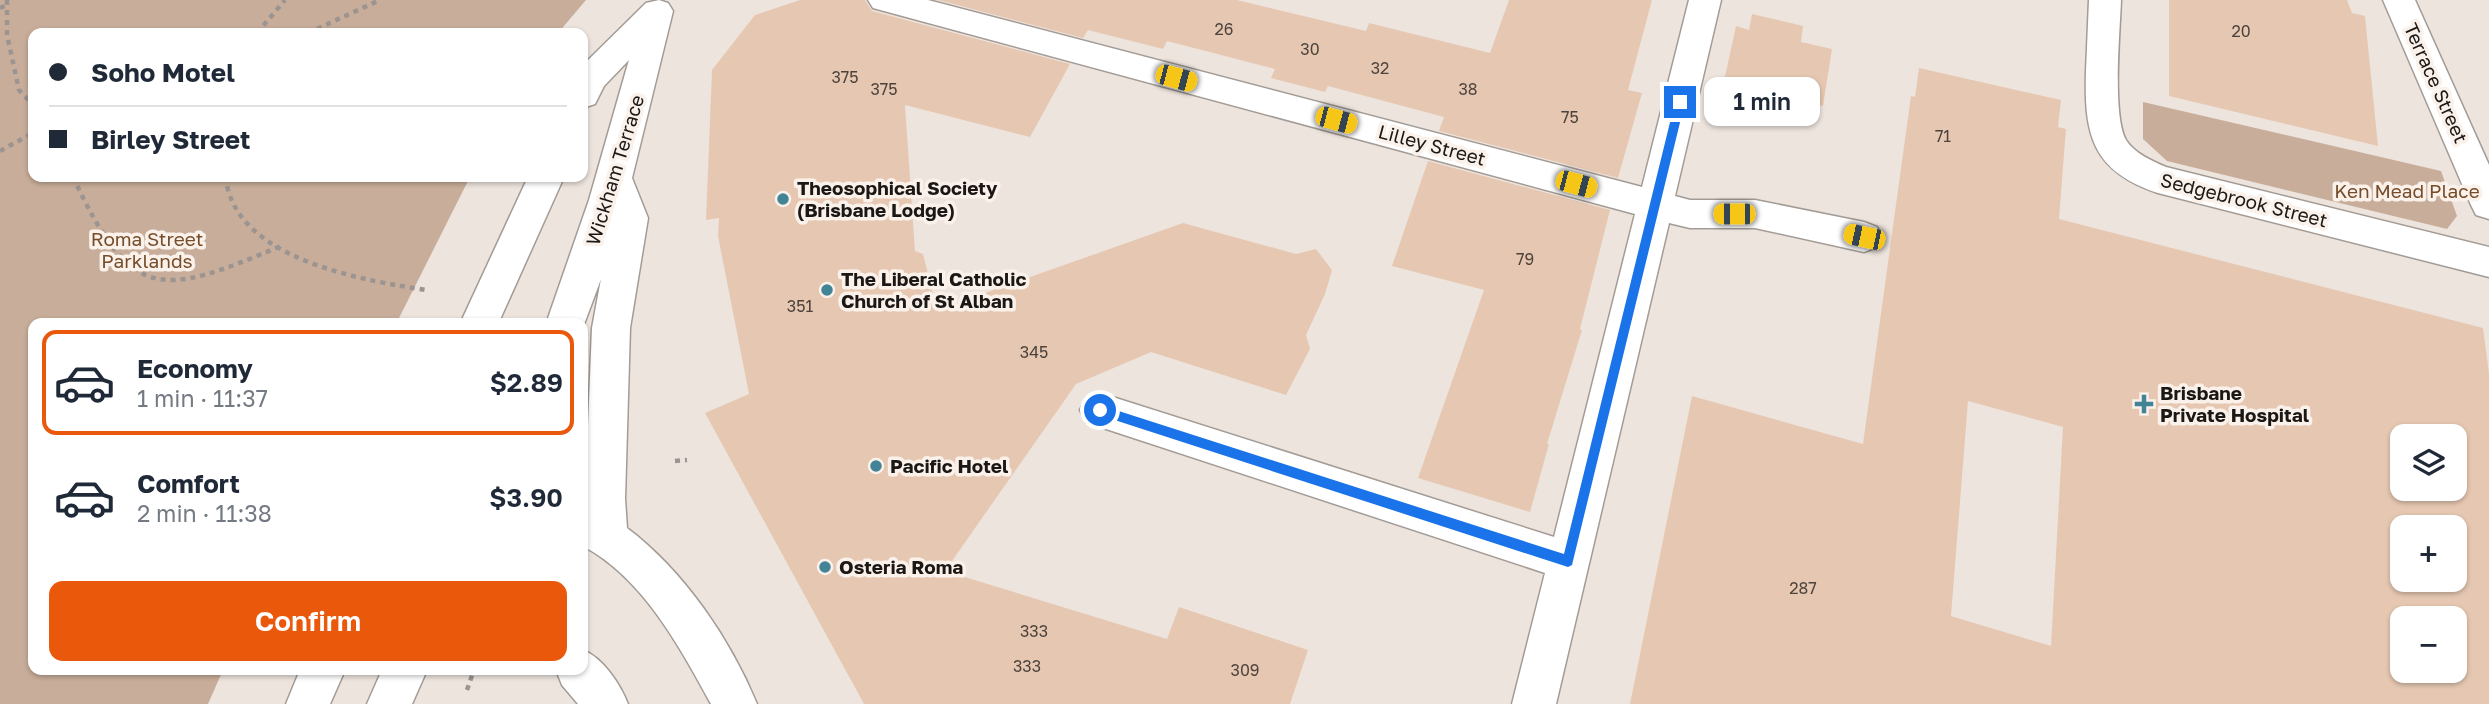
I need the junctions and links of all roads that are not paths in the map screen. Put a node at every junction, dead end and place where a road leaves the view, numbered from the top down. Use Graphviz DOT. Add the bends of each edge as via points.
graph roads {
  1 [pos="884,0"];
  2 [pos="1705,0"];
  3 [pos="2105,0"];
  4 [pos="2399,0"];
  5 [pos="661,7"];
  6 [pos="588,84"];
  7 [pos="614,178"];
  8 [pos="544,182"];
  9 [pos="1655,205"];
  10 [pos="2489,205"];
  11 [pos="1864,237"];
  12 [pos="2489,262"];
  13 [pos="482,318"];
  14 [pos="568,318"];
  15 [pos="1100,410"];
  16 [pos="595,530"];
  17 [pos="1568,561"];
  18 [pos="321,675"];
  19 [pos="403,675"];
  20 [pos="582,675"];
  21 [pos="308,704"];
  22 [pos="389,704"];
  23 [pos="606,704"];
  24 [pos="735,704"];
  25 [pos="1534,704"];
  1 -- 9 [label="street, Lilley Street"];
  2 -- 9 [label="street"];
  3 -- 12 [label="street, Sedgebrook Street" via="2103,130 2115,153 2128,165 2158,179"];
  4 -- 10 [label="street, Terrace Street"];
  5 -- 6 [label="street, Wickham Terrace"];
  5 -- 7 [label="street, Wickham Terrace"];
  7 -- 14 [label="street, Wickham Terrace"];
  7 -- 16 [label="street" via="630,218 611,328 604,499"];
  8 -- 13 [label="street"];
  9 -- 11 [label="street, Lilley Street" via="1690,214 1755,214"];
  9 -- 17 [label="street"];
  15 -- 17 [label="street"];
  16 -- 24 [label="street" via="656,583 699,640"];
  17 -- 25 [label="street"];
  18 -- 21 [label="street"];
  19 -- 22 [label="street"];
  20 -- 23 [label="street"];
}
